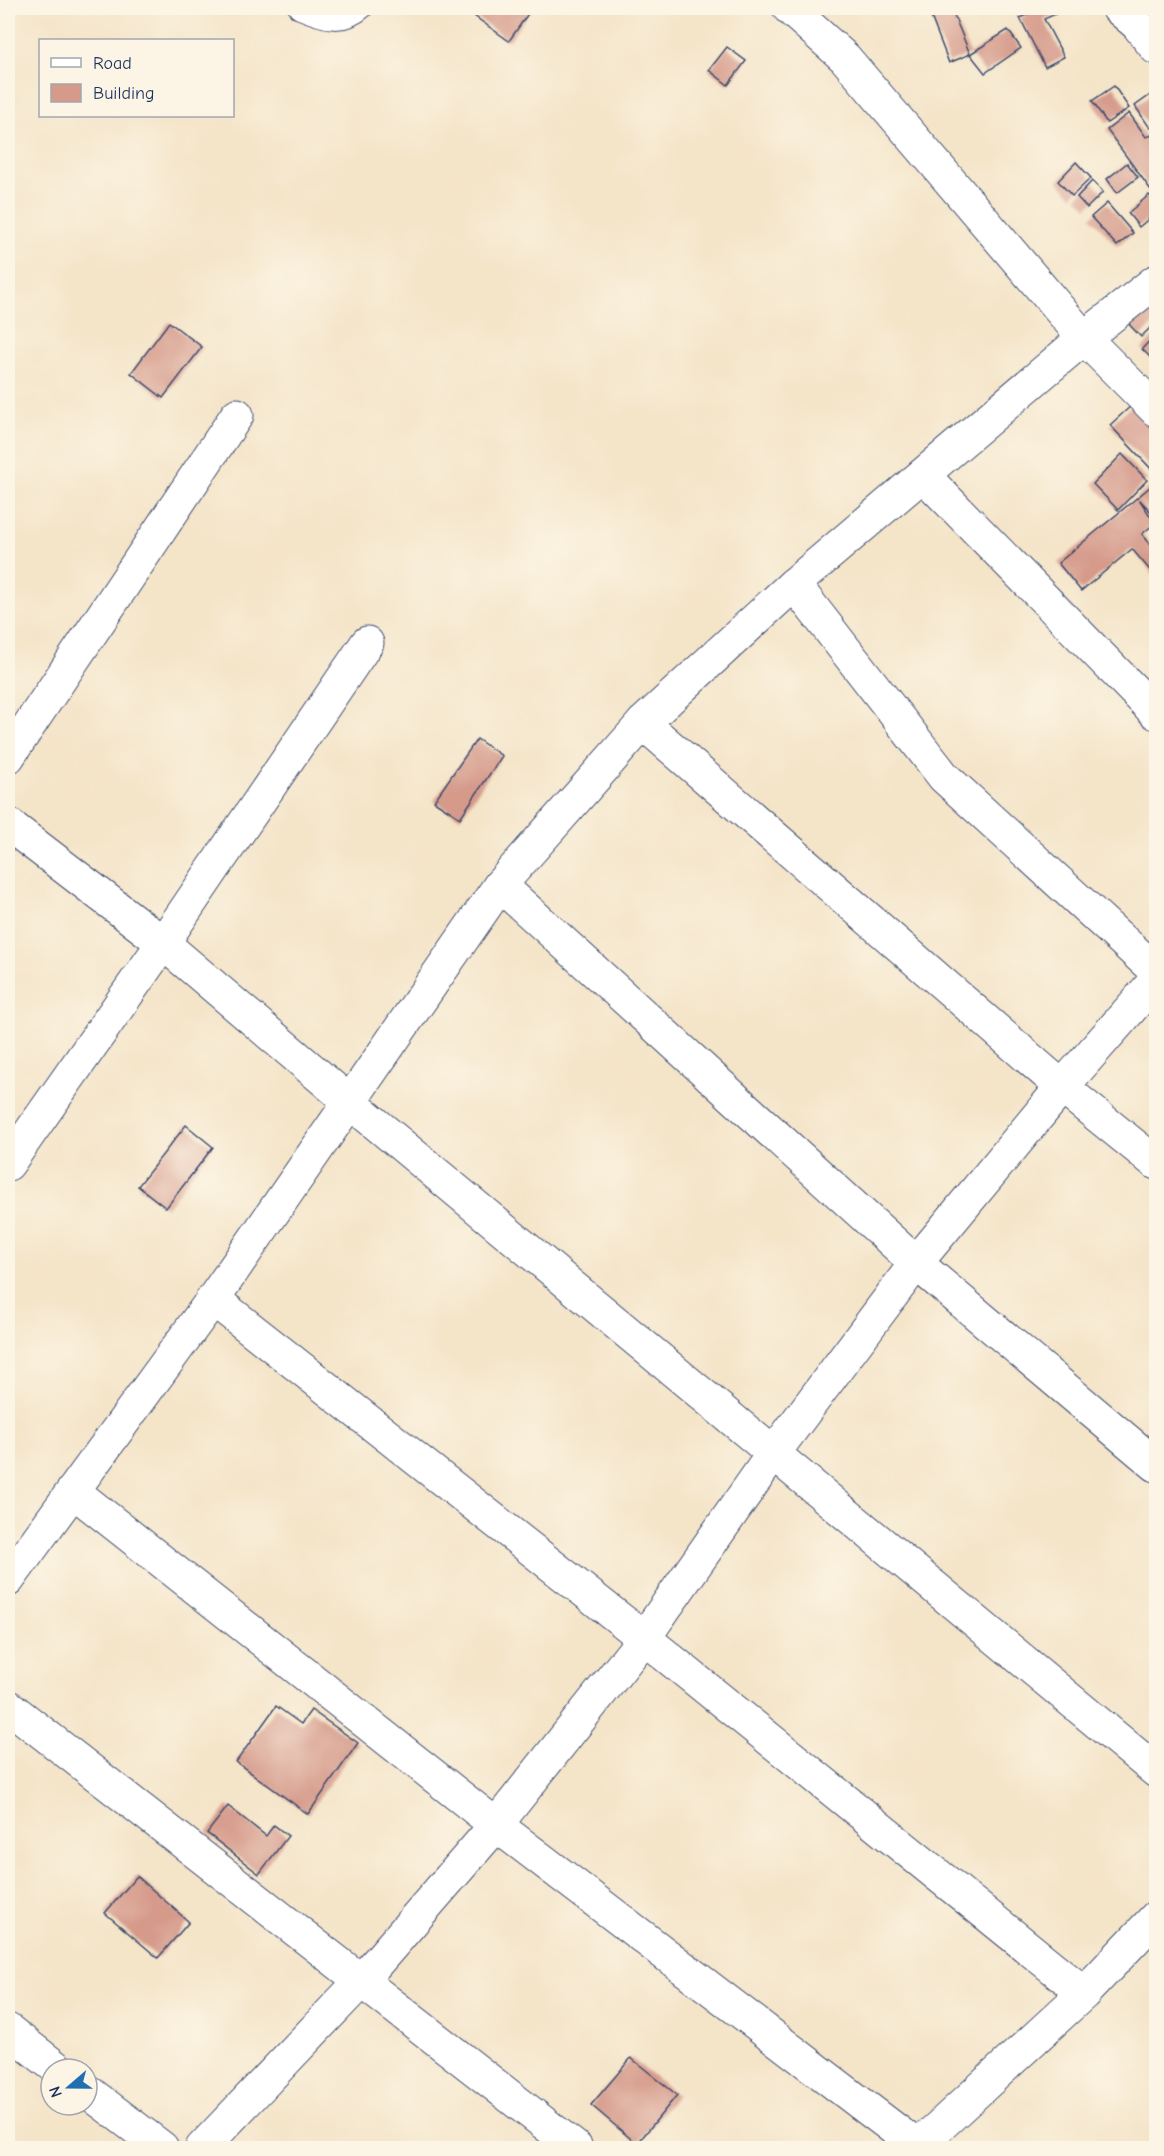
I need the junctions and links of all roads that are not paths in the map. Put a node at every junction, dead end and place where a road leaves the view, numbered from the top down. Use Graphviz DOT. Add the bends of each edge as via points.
graph roads {
  1 [pos="299,8"];
  2 [pos="362,8"];
  3 [pos="789,8"];
  4 [pos="1118,8"];
  5 [pos="1156,48"];
  6 [pos="1156,281"];
  7 [pos="1084,338"];
  8 [pos="1156,410"];
  9 [pos="237,415"];
  10 [pos="922,475"];
  11 [pos="794,584"];
  12 [pos="367,643"];
  13 [pos="1156,713"];
  14 [pos="643,723"];
  15 [pos="8,758"];
  16 [pos="8,824"];
  17 [pos="500,885"];
  18 [pos="163,943"];
  19 [pos="1156,970"];
  20 [pos="1156,980"];
  21 [pos="1062,1087"];
  22 [pos="351,1103"];
  23 [pos="1156,1163"];
  24 [pos="8,1164"];
  25 [pos="916,1263"];
  26 [pos="213,1299"];
  27 [pos="773,1454"];
  28 [pos="1156,1465"];
  29 [pos="73,1491"];
  30 [pos="8,1580"];
  31 [pos="644,1638"];
  32 [pos="8,1706"];
  33 [pos="1156,1771"];
  34 [pos="496,1824"];
  35 [pos="1156,1917"];
  36 [pos="361,1981"];
  37 [pos="1084,1993"];
  38 [pos="8,2030"];
  39 [pos="43,2057"];
  40 [pos="99,2100"];
  41 [pos="162,2148"];
  42 [pos="202,2148"];
  43 [pos="576,2148"];
  44 [pos="917,2148"];
  1 -- 2 [label="lane" via="327,20 353,16"];
  3 -- 7 [label="street" via="845,58"];
  4 -- 5 [label="street"];
  6 -- 7 [label="street"];
  7 -- 8 [label="street"];
  7 -- 10 [label="street"];
  9 -- 15 [label="street"];
  10 -- 11 [label="street"];
  10 -- 13 [label="street"];
  11 -- 14 [label="street"];
  11 -- 19 [label="street" via="944,777"];
  12 -- 18 [label="street"];
  14 -- 17 [label="street"];
  14 -- 21 [label="street"];
  16 -- 18 [label="street"];
  17 -- 22 [label="street"];
  17 -- 25 [label="street"];
  18 -- 22 [label="street"];
  18 -- 24 [label="street"];
  20 -- 21 [label="street"];
  21 -- 23 [label="street"];
  21 -- 25 [label="street"];
  22 -- 26 [label="street"];
  22 -- 27 [label="street"];
  25 -- 27 [label="street"];
  25 -- 28 [label="street"];
  26 -- 29 [label="street"];
  26 -- 31 [label="street"];
  27 -- 31 [label="street"];
  27 -- 33 [label="street"];
  29 -- 30 [label="street"];
  29 -- 34 [label="street"];
  31 -- 34 [label="street"];
  31 -- 37 [label="street"];
  32 -- 36 [label="street"];
  34 -- 36 [label="street"];
  34 -- 44 [label="street"];
  35 -- 37 [label="street"];
  36 -- 42 [label="street"];
  36 -- 43 [label="street"];
  37 -- 44 [label="street"];
  38 -- 39 [label="street"];
  40 -- 41 [label="street"];
}
